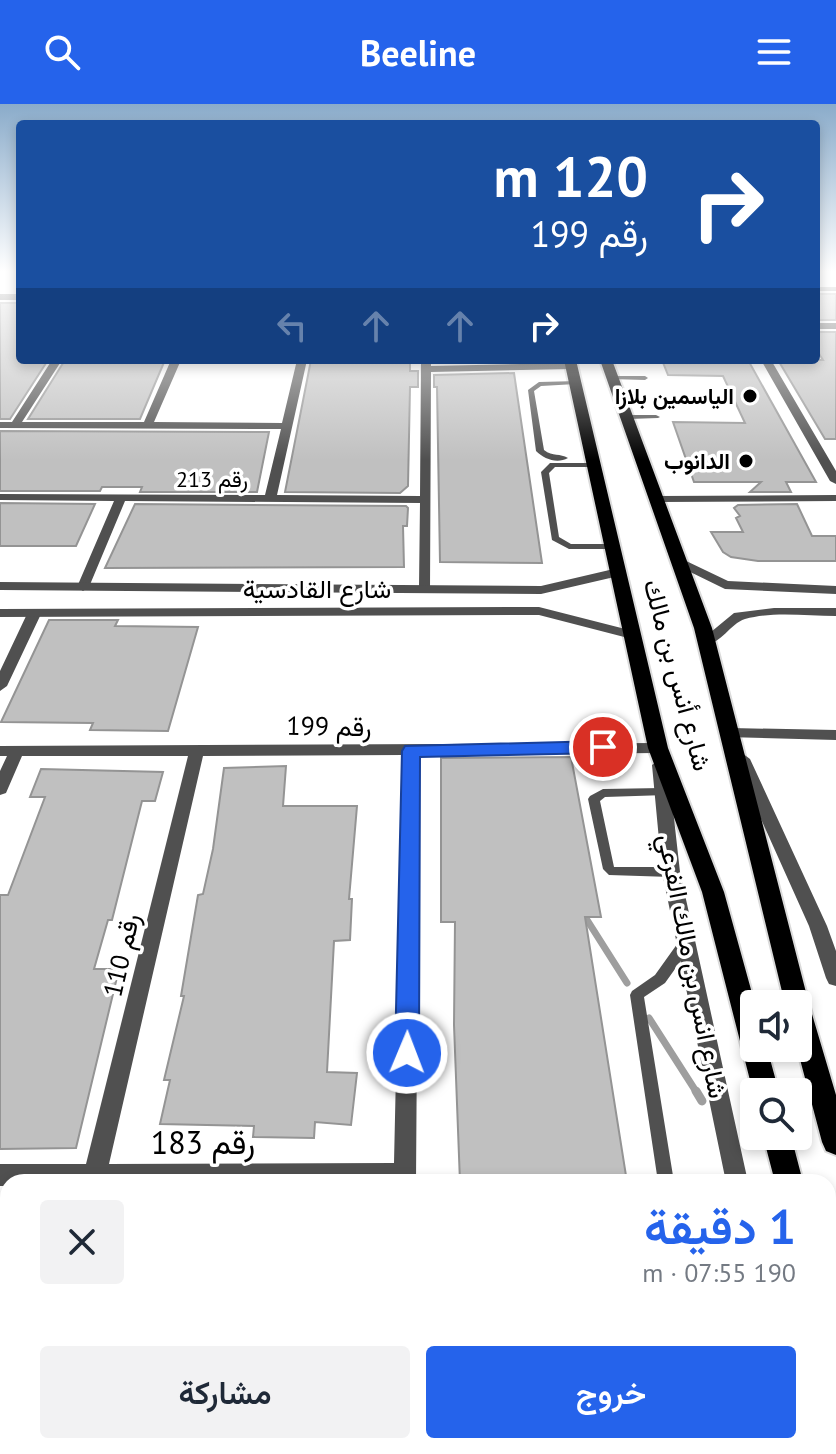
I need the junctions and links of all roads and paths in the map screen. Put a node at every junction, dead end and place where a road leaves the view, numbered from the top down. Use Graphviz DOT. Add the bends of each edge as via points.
graph roads {
  1 [pos="54,364"];
  2 [pos="174,364"];
  3 [pos="301,364"];
  4 [pos="426,364"];
  5 [pos="607,364"];
  6 [pos="768,364"];
  7 [pos="573,369"];
  8 [pos="612,378"];
  9 [pos="645,378"];
  10 [pos="629,417"];
  11 [pos="656,417"];
  12 [pos="0,425"];
  13 [pos="15,425"];
  14 [pos="148,425"];
  15 [pos="287,426"];
  16 [pos="592,462"];
  17 [pos="836,481"];
  18 [pos="0,497"];
  19 [pos="121,498"];
  20 [pos="836,498"];
  21 [pos="270,499"];
  22 [pos="659,499"];
  23 [pos="424,500"];
  24 [pos="612,547"];
  25 [pos="682,563"];
  26 [pos="618,572"];
  27 [pos="0,586"];
  28 [pos="83,587"];
  29 [pos="425,587"];
  30 [pos="764,589"];
  31 [pos="541,590"];
  32 [pos="836,590"];
  33 [pos="539,611"];
  34 [pos="774,612"];
  35 [pos="836,612"];
  36 [pos="0,613"];
  37 [pos="34,614"];
  38 [pos="632,635"];
  39 [pos="707,641"];
  40 [pos="0,686"];
  41 [pos="731,733"];
  42 [pos="836,735"];
  43 [pos="658,748"];
  44 [pos="197,749"];
  45 [pos="8,751"];
  46 [pos="411,751"];
  47 [pos="0,789"];
  48 [pos="662,792"];
  49 [pos="671,872"];
  50 [pos="685,944"];
  51 [pos="836,978"];
  52 [pos="794,990"];
  53 [pos="740,995"];
  54 [pos="812,1055"];
  55 [pos="836,1142"];
  56 [pos="781,1150"];
  57 [pos="95,1174"];
  58 [pos="405,1174"];
  59 [pos="665,1174"];
  60 [pos="735,1174"];
  61 [pos="787,1174"];
  1 -- 13 [label="street"];
  2 -- 14 [label="street"];
  3 -- 15 [label="street"];
  4 -- 7 [label="street"];
  4 -- 23 [label="street"];
  5 -- 8 [label="main road, شارع أنس بن مالك"];
  6 -- 17 [label="street"];
  7 -- 16 [label="main road, شارع أنس بن مالك"];
  7 -- 16 [label="lane" via="531,390 540,451"];
  8 -- 9 [label="lane"];
  8 -- 10 [label="main road, شارع أنس بن مالك"];
  10 -- 11 [label="lane"];
  10 -- 22 [label="main road, شارع أنس بن مالك"];
  12 -- 13 [label="street"];
  13 -- 14 [label="street"];
  14 -- 15 [label="street"];
  15 -- 21 [label="street"];
  16 -- 24 [label="main road, شارع أنس بن مالك"];
  16 -- 24 [label="lane" via="553,465 545,472 555,538 569,546"];
  18 -- 19 [label="street, رقم 213"];
  19 -- 21 [label="street, رقم 213"];
  19 -- 28 [label="street"];
  20 -- 22 [label="street"];
  21 -- 23 [label="street, رقم 213"];
  22 -- 25 [label="main road, شارع أنس بن مالك"];
  23 -- 29 [label="street"];
  24 -- 26 [label="main road, شارع أنس بن مالك"];
  25 -- 30 [label="street" via="725,585"];
  25 -- 39 [label="main road, شارع أنس بن مالك"];
  26 -- 31 [label="street, شارع القادسية"];
  26 -- 38 [label="main road, شارع أنس بن مالك"];
  27 -- 28 [label="street, شارع القادسية"];
  28 -- 29 [label="street, شارع القادسية"];
  29 -- 31 [label="street, شارع القادسية"];
  30 -- 32 [label="street"];
  30 -- 34 [label="street" via="748,592 746,604"];
  31 -- 33 [label="street" via="551,599"];
  33 -- 37 [label="street, شارع القادسية"];
  33 -- 38 [label="street, شارع القادسية"];
  34 -- 35 [label="street"];
  34 -- 39 [label="street" via="739,616"];
  36 -- 37 [label="street, شارع القادسية"];
  37 -- 40 [label="street"];
  38 -- 43 [label="main road, شارع أنس بن مالك"];
  39 -- 41 [label="main road, شارع أنس بن مالك"];
  41 -- 42 [label="street"];
  41 -- 51 [label="street"];
  41 -- 52 [label="main road, شارع أنس بن مالك"];
  43 -- 46 [label="street, رقم 199"];
  43 -- 48 [label="street, شارع انس بن مالك الفرعي"];
  43 -- 53 [label="main road, شارع أنس بن مالك" via="713,892"];
  44 -- 45 [label="street, رقم 199"];
  44 -- 46 [label="street, رقم 199"];
  44 -- 57 [label="street, رقم 110"];
  45 -- 47 [label="street"];
  46 -- 58 [label="street"];
  48 -- 49 [label="street, شارع انس بن مالك الفرعي"];
  48 -- 49 [label="lane" via="603,793 594,799 609,869"];
  49 -- 50 [label="street, شارع انس بن مالك الفرعي"];
  50 -- 59 [label="lane" via="660,979 637,995"];
  50 -- 60 [label="street, شارع انس بن مالك الفرعي"];
  54 -- 55 [label="main road, شارع أنس بن مالك"];
  56 -- 61 [label="main road"];
}
